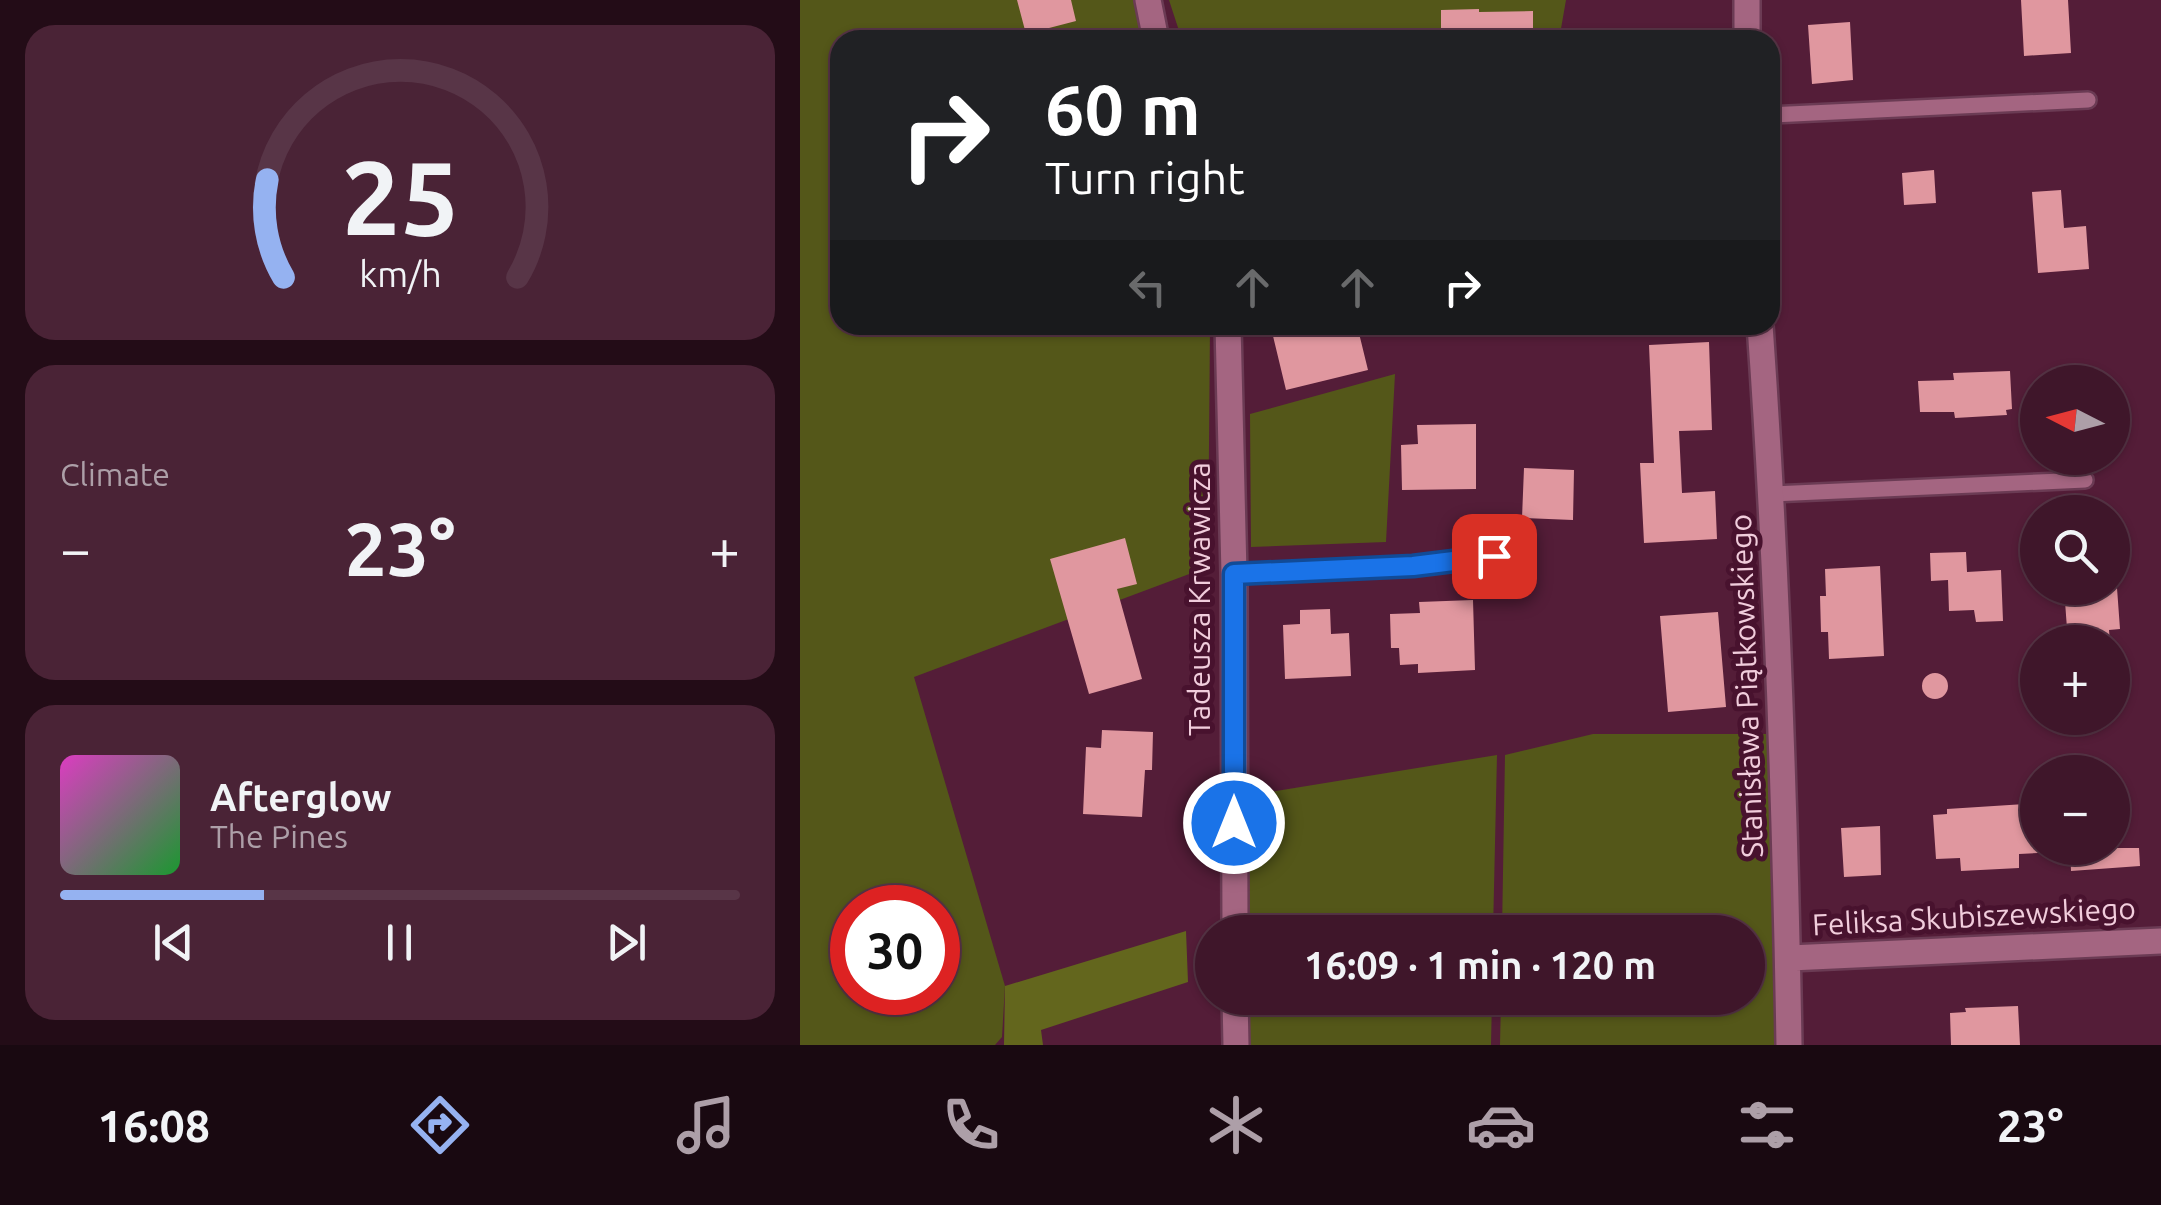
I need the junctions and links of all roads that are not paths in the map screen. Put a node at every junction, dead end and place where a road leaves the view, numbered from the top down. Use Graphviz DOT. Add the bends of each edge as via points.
graph roads {
  1 [pos="1148,0"];
  2 [pos="1747,0"];
  3 [pos="1154,30"];
  4 [pos="1747,30"];
  5 [pos="2088,100"];
  6 [pos="1780,115"];
  7 [pos="1228,335"];
  8 [pos="1761,335"];
  9 [pos="2085,480"];
  10 [pos="1772,494"];
  11 [pos="1494,556"];
  12 [pos="1234,574"];
  13 [pos="1235,915"];
  14 [pos="2161,940"];
  15 [pos="1790,958"];
  16 [pos="1235,1015"];
  17 [pos="1236,1045"];
  18 [pos="1789,1045"];
  1 -- 3 [label="street"];
  2 -- 4 [label="street"];
  5 -- 6 [label="lane"];
  7 -- 12 [label="street, Tadeusza Krwawicza"];
  8 -- 10 [label="street, Stanisława Piątkowskiego"];
  9 -- 10 [label="lane"];
  10 -- 15 [label="street, Stanisława Piątkowskiego"];
  11 -- 12 [label="lane"];
  12 -- 13 [label="street, Tadeusza Krwawicza"];
  14 -- 15 [label="street, Feliksa Skubiszewskiego"];
  15 -- 18 [label="street, Stanisława Piątkowskiego"];
  16 -- 17 [label="street"];
}
